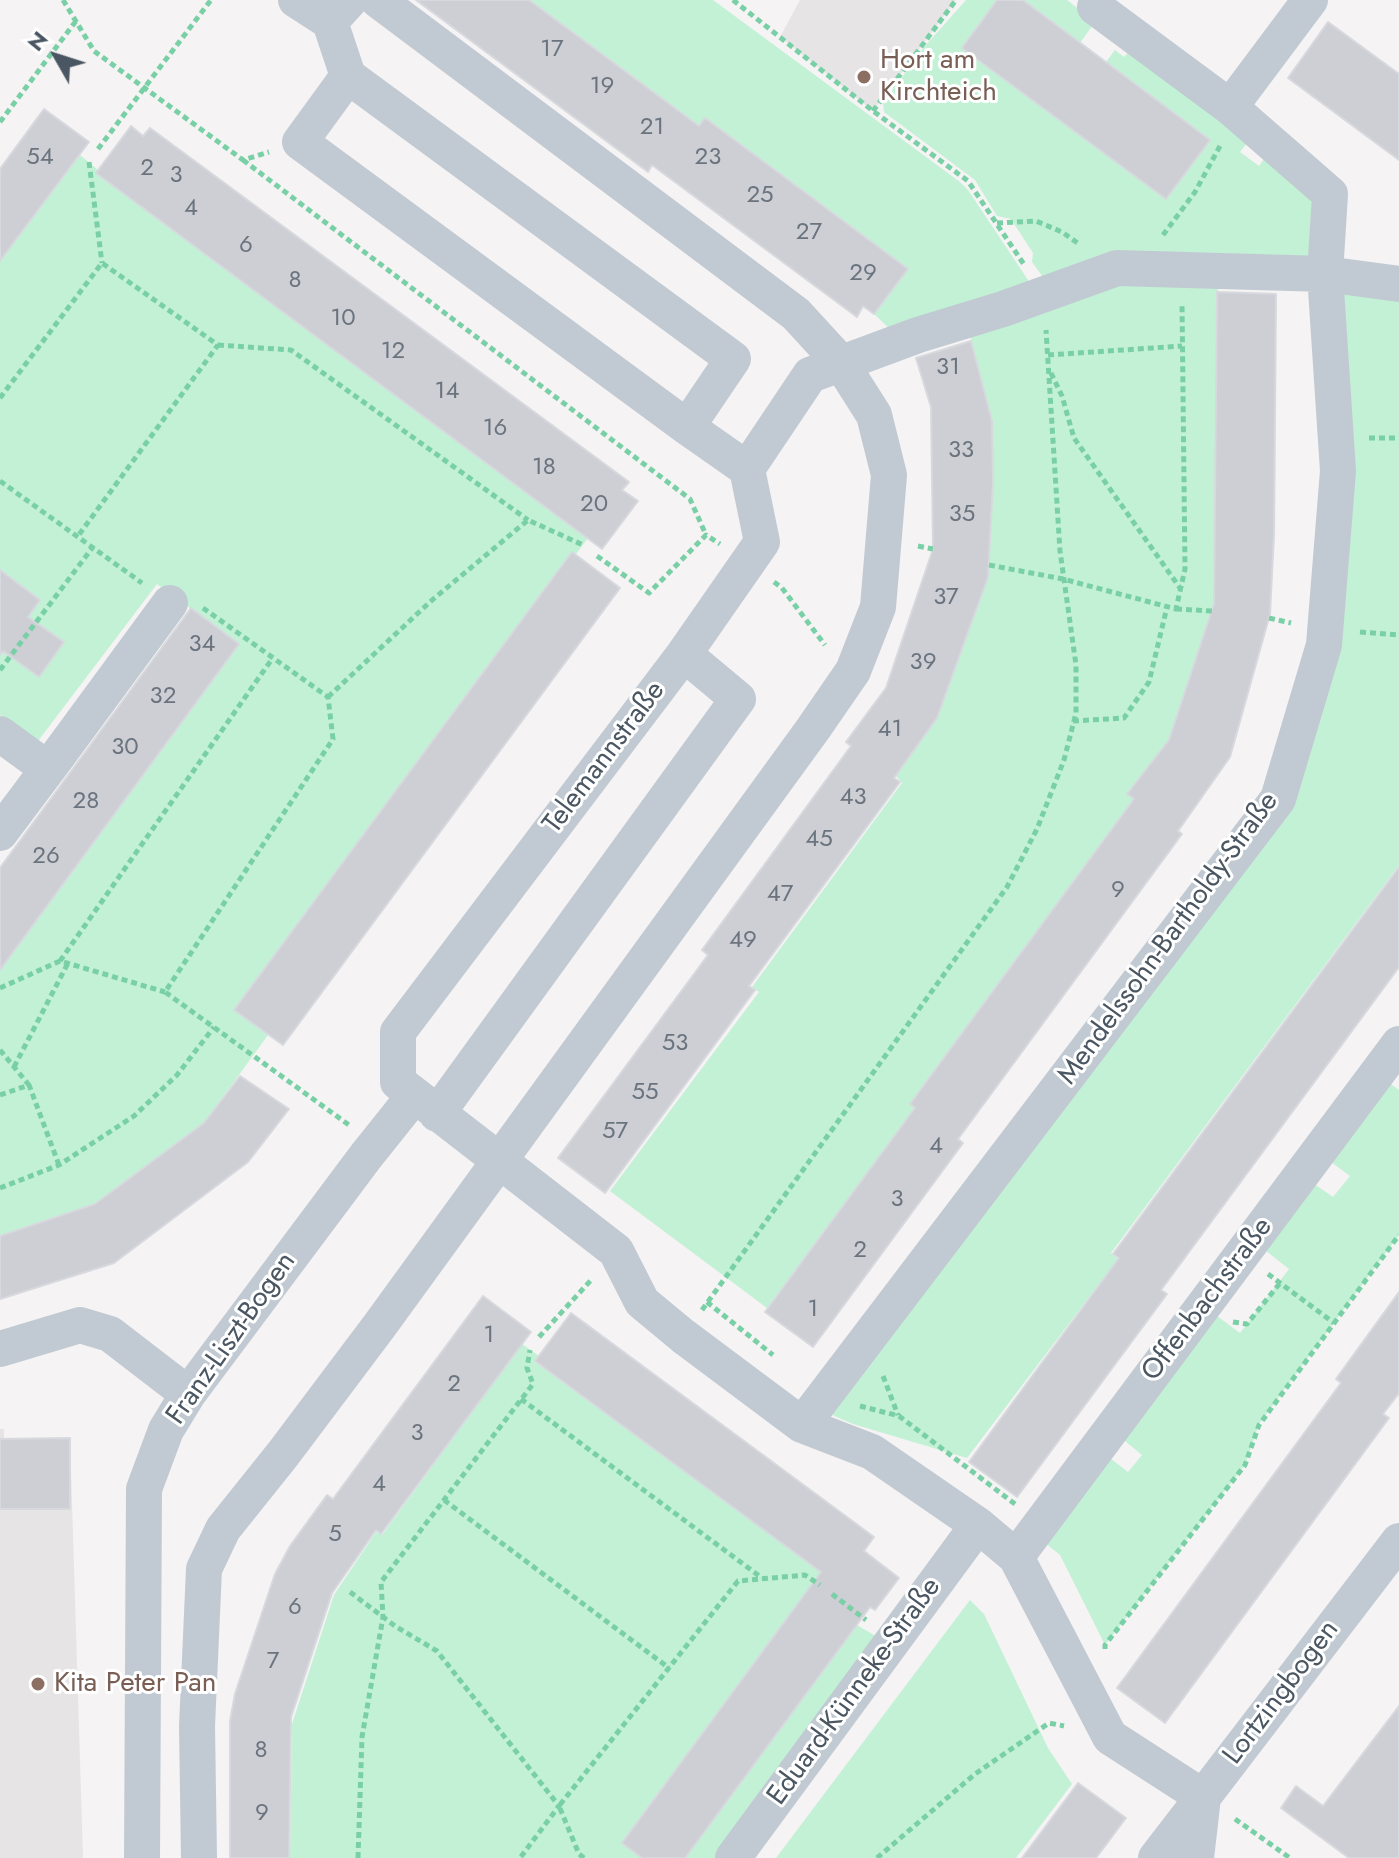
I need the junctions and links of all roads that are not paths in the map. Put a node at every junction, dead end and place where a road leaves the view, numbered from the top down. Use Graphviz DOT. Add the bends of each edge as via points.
graph roads {
  1 [pos="296,0"];
  2 [pos="378,0"];
  3 [pos="1310,0"];
  4 [pos="1095,7"];
  5 [pos="340,11"];
  6 [pos="348,76"];
  7 [pos="1234,110"];
  8 [pos="1325,274"];
  9 [pos="1399,284"];
  10 [pos="841,363"];
  11 [pos="687,427"];
  12 [pos="747,469"];
  13 [pos="170,603"];
  14 [pos="684,654"];
  15 [pos="0,734"];
  16 [pos="48,769"];
  17 [pos="0,833"];
  18 [pos="1399,1044"];
  19 [pos="426,1105"];
  20 [pos="499,1161"];
  21 [pos="0,1349"];
  22 [pos="188,1394"];
  23 [pos="802,1425"];
  24 [pos="978,1525"];
  25 [pos="1399,1541"];
  26 [pos="1016,1557"];
  27 [pos="1203,1797"];
  28 [pos="142,1858"];
  29 [pos="199,1858"];
  30 [pos="733,1858"];
  31 [pos="1156,1858"];
  32 [pos="1196,1858"];
  1 -- 5 [label="street"];
  2 -- 10 [label="street" via="796,314"];
  3 -- 7 [label="street"];
  4 -- 7 [label="street, Mendelssohn-Bartholdy-Straße"];
  5 -- 6 [label="street"];
  6 -- 11 [label="street" via="733,359"];
  6 -- 11 [label="street" via="300,142"];
  7 -- 8 [label="street, Mendelssohn-Bartholdy-Straße" via="1330,194"];
  8 -- 9 [label="street"];
  8 -- 10 [label="street" via="1128,268"];
  8 -- 23 [label="street, Mendelssohn-Bartholdy-Straße" via="1338,471 1326,630 1278,799"];
  10 -- 12 [label="street" via="810,375"];
  10 -- 20 [label="street" via="874,415 889,475 878,607 853,671"];
  11 -- 12 [label="street"];
  12 -- 14 [label="street, Telemannstraße" via="762,542"];
  13 -- 16 [label="street"];
  14 -- 19 [label="street, Telemannstraße" via="398,1032 398,1082"];
  14 -- 19 [label="street, Franz-Liszt-Bogen" via="738,699"];
  15 -- 16 [label="street"];
  16 -- 17 [label="street"];
  18 -- 26 [label="street, Offenbachstraße"];
  19 -- 20 [label="street"];
  19 -- 22 [label="street, Franz-Liszt-Bogen" via="375,1144"];
  20 -- 23 [label="street" via="616,1251 642,1302"];
  20 -- 29 [label="street" via="223,1529 204,1569 197,1726"];
  21 -- 22 [label="street" via="80,1325 110,1334"];
  22 -- 28 [label="street, Franz-Liszt-Bogen" via="166,1430 144,1489"];
  23 -- 24 [label="street" via="872,1452"];
  24 -- 26 [label="street"];
  24 -- 30 [label="street, Eduard-Künneke-Straße"];
  25 -- 27 [label="street, Lortzingbogen"];
  26 -- 27 [label="street" via="1110,1737"];
  27 -- 31 [label="street, Lortzingbogen"];
  27 -- 32 [label="street"];
}
